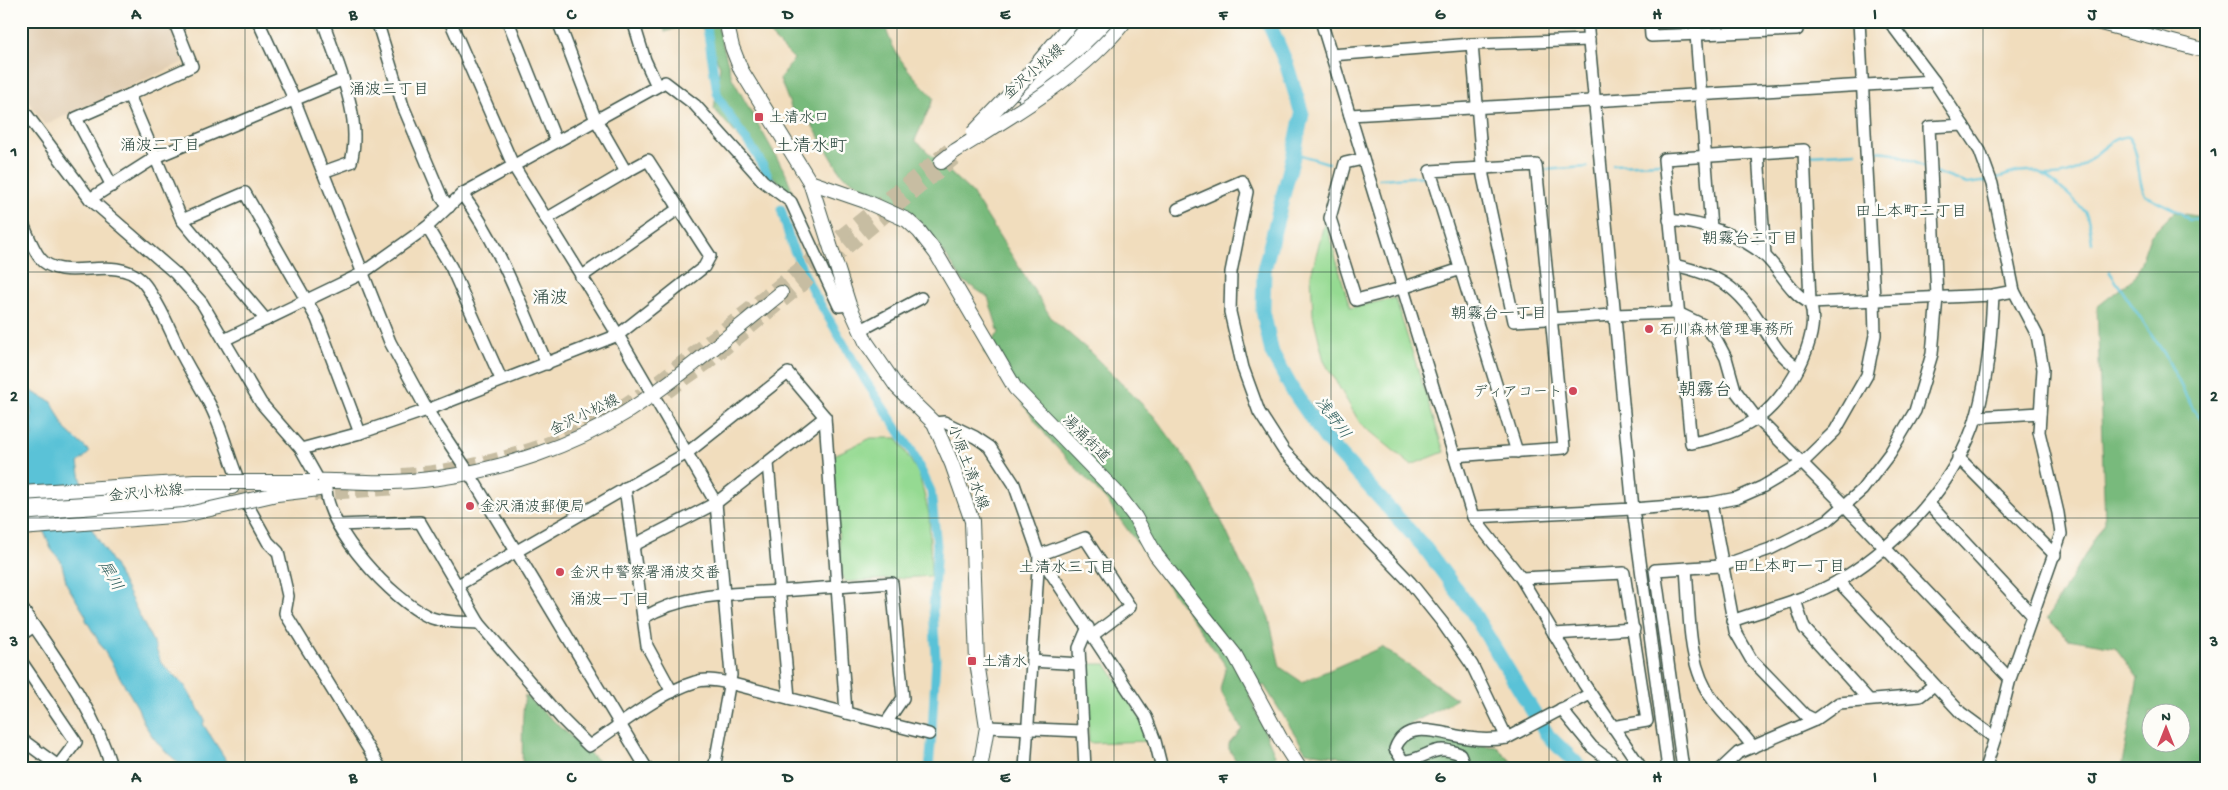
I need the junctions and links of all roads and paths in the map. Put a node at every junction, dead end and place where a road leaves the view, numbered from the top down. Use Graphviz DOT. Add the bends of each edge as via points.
graph roads {
  1 [pos="174,21"];
  2 [pos="258,21"];
  3 [pos="323,21"];
  4 [pos="377,21"];
  5 [pos="450,21"];
  6 [pos="508,21"];
  7 [pos="558,21"];
  8 [pos="633,21"];
  9 [pos="726,21"];
  10 [pos="1073,21"];
  11 [pos="1090,21"];
  12 [pos="1106,21"];
  13 [pos="1125,21"];
  14 [pos="1321,21"];
  15 [pos="1587,21"];
  16 [pos="1650,21"];
  17 [pos="1695,21"];
  18 [pos="1797,21"];
  19 [pos="1859,21"];
  20 [pos="1889,21"];
  21 [pos="2093,21"];
  22 [pos="1748,26"];
  23 [pos="1696,34"];
  24 [pos="1589,40"];
  25 [pos="1472,44"];
  26 [pos="2207,51"];
  27 [pos="1331,56"];
  28 [pos="342,80"];
  29 [pos="1934,81"];
  30 [pos="657,86"];
  31 [pos="1862,86"];
  32 [pos="129,95"];
  33 [pos="1701,96"];
  34 [pos="294,99"];
  35 [pos="1594,102"];
  36 [pos="21,107"];
  37 [pos="1477,107"];
  38 [pos="1350,115"];
  39 [pos="595,118"];
  40 [pos="1963,125"];
  41 [pos="556,141"];
  42 [pos="955,151"];
  43 [pos="1758,153"];
  44 [pos="1707,156"];
  45 [pos="156,157"];
  46 [pos="1363,159"];
  47 [pos="941,162"];
  48 [pos="513,165"];
  49 [pos="1483,168"];
  50 [pos="323,172"];
  51 [pos="626,172"];
  52 [pos="810,182"];
  53 [pos="112,186"];
  54 [pos="462,194"];
  55 [pos="90,199"];
  56 [pos="449,207"];
  57 [pos="678,209"];
  58 [pos="1178,209"];
  59 [pos="546,219"];
  60 [pos="21,220"];
  61 [pos="182,220"];
  62 [pos="1669,220"];
  63 [pos="427,227"];
  64 [pos="1711,228"];
  65 [pos="1765,256"];
  66 [pos="1674,265"];
  67 [pos="1461,269"];
  68 [pos="361,274"];
  69 [pos="581,278"];
  70 [pos="1402,288"];
  71 [pos="2014,291"];
  72 [pos="781,293"];
  73 [pos="1993,295"];
  74 [pos="1937,297"];
  75 [pos="921,298"];
  76 [pos="1874,299"];
  77 [pos="308,301"];
  78 [pos="1810,303"];
  79 [pos="849,305"];
  80 [pos="1678,313"];
  81 [pos="1613,315"];
  82 [pos="1551,318"];
  83 [pos="266,320"];
  84 [pos="861,330"];
  85 [pos="618,335"];
  86 [pos="224,340"];
  87 [pos="547,364"];
  88 [pos="1798,367"];
  89 [pos="501,379"];
  90 [pos="652,395"];
  91 [pos="427,410"];
  92 [pos="2040,413"];
  93 [pos="1976,417"];
  94 [pos="825,418"];
  95 [pos="1758,419"];
  96 [pos="934,424"];
  97 [pos="360,433"];
  98 [pos="301,449"];
  99 [pos="1517,452"];
  100 [pos="686,453"];
  101 [pos="1454,456"];
  102 [pos="1958,457"];
  103 [pos="768,463"];
  104 [pos="1801,464"];
  105 [pos="469,473"];
  106 [pos="236,474"];
  107 [pos="320,485"];
  108 [pos="625,488"];
  109 [pos="272,490"];
  110 [pos="21,493"];
  111 [pos="146,502"];
  112 [pos="716,503"];
  113 [pos="1712,503"];
  114 [pos="21,504"];
  115 [pos="1929,504"];
  116 [pos="1844,505"];
  117 [pos="248,506"];
  118 [pos="1633,509"];
  119 [pos="21,517"];
  120 [pos="1473,517"];
  121 [pos="338,525"];
  122 [pos="21,528"];
  123 [pos="634,545"];
  124 [pos="1884,549"];
  125 [pos="515,551"];
  126 [pos="1039,555"];
  127 [pos="2055,555"];
  128 [pos="1721,566"];
  129 [pos="1686,569"];
  130 [pos="1522,578"];
  131 [pos="1838,581"];
  132 [pos="458,585"];
  133 [pos="837,587"];
  134 [pos="780,591"];
  135 [pos="725,594"];
  136 [pos="1795,600"];
  137 [pos="21,607"];
  138 [pos="2033,616"];
  139 [pos="643,618"];
  140 [pos="1732,621"];
  141 [pos="479,623"];
  142 [pos="34,626"];
  143 [pos="1634,629"];
  144 [pos="1091,631"];
  145 [pos="1554,634"];
  146 [pos="21,635"];
  147 [pos="21,661"];
  148 [pos="1032,661"];
  149 [pos="1080,664"];
  150 [pos="2010,679"];
  151 [pos="729,682"];
  152 [pos="1934,685"];
  153 [pos="672,692"];
  154 [pos="1590,694"];
  155 [pos="789,698"];
  156 [pos="1868,699"];
  157 [pos="1560,710"];
  158 [pos="846,713"];
  159 [pos="1815,720"];
  160 [pos="886,723"];
  161 [pos="621,725"];
  162 [pos="987,727"];
  163 [pos="1612,727"];
  164 [pos="1027,730"];
  165 [pos="1082,731"];
  166 [pos="929,734"];
  167 [pos="1511,736"];
  168 [pos="1995,738"];
  169 [pos="21,739"];
  170 [pos="1753,747"];
  171 [pos="60,768"];
  172 [pos="112,769"];
  173 [pos="380,769"];
  174 [pos="647,769"];
  175 [pos="714,769"];
  176 [pos="980,769"];
  177 [pos="1025,769"];
  178 [pos="1085,769"];
  179 [pos="1162,769"];
  180 [pos="1300,769"];
  181 [pos="1463,769"];
  182 [pos="1621,769"];
  183 [pos="1642,769"];
  184 [pos="1668,769"];
  185 [pos="1683,769"];
  186 [pos="1721,769"];
  187 [pos="1985,769"];
  1 -- 32 [label="street" via="192,66"];
  2 -- 34 [label="street"];
  3 -- 28 [label="street"];
  4 -- 56 [label="street" via="403,106 442,198"];
  5 -- 48 [label="street"];
  6 -- 41 [label="street"];
  7 -- 39 [label="street"];
  8 -- 30 [label="street"];
  9 -- 52 [label="main road, 小原土清水線" via="742,70"];
  10 -- 42 [label="main road, bridge" via="1022,82"];
  11 -- 12 [label="main road, 金沢小松線" via="1042,72 974,135 1050,80"];
  13 -- 42 [label="main road, bridge" via="1068,78"];
  14 -- 27 [label="street"];
  15 -- 24 [label="street"];
  16 -- 23 [label="street" via="1652,36"];
  17 -- 23 [label="street"];
  18 -- 22 [label="street" via="1797,30"];
  19 -- 31 [label="street"];
  20 -- 29 [label="street"];
  21 -- 26 [label="main road"];
  22 -- 23 [label="street"];
  23 -- 33 [label="street"];
  24 -- 25 [label="street"];
  24 -- 35 [label="street"];
  25 -- 27 [label="street"];
  25 -- 37 [label="street"];
  27 -- 38 [label="street"];
  28 -- 34 [label="street"];
  28 -- 50 [label="street" via="353,118 353,153 351,162"];
  29 -- 31 [label="street"];
  29 -- 40 [label="street"];
  30 -- 39 [label="street"];
  30 -- 79 [label="street" via="665,82 694,105 764,181 791,202 839,306"];
  31 -- 33 [label="street"];
  31 -- 76 [label="street"];
  32 -- 45 [label="street"];
  32 -- 53 [label="street" via="76,118"];
  33 -- 35 [label="street"];
  33 -- 44 [label="street"];
  34 -- 45 [label="street"];
  34 -- 50 [label="street"];
  35 -- 37 [label="street"];
  35 -- 81 [label="street"];
  36 -- 55 [label="street"];
  37 -- 38 [label="street"];
  37 -- 49 [label="street"];
  38 -- 46 [label="street"];
  39 -- 41 [label="street"];
  39 -- 51 [label="street"];
  40 -- 71 [label="street" via="1980,151 1991,181"];
  40 -- 74 [label="street" via="1928,127"];
  41 -- 48 [label="street"];
  42 -- 47 [label="main road"];
  43 -- 44 [label="street"];
  43 -- 65 [label="street"];
  43 -- 78 [label="street" via="1804,150"];
  44 -- 62 [label="street" via="1664,159"];
  44 -- 64 [label="street"];
  45 -- 53 [label="street"];
  45 -- 61 [label="street"];
  46 -- 70 [label="street"];
  46 -- 70 [label="street" via="1345,164 1330,218 1356,300"];
  48 -- 54 [label="street"];
  48 -- 59 [label="street"];
  49 -- 67 [label="street" via="1430,171"];
  49 -- 82 [label="street" via="1514,321"];
  49 -- 82 [label="street" via="1536,165"];
  50 -- 68 [label="street"];
  51 -- 57 [label="street" via="648,160"];
  51 -- 59 [label="street"];
  52 -- 79 [label="main road, 小原土清水線"];
  52 -- 180 [label="main road, 湯涌街道" via="865,201 907,220 919,231 936,253 1015,388 1116,492 1156,554 1235,655"];
  53 -- 55 [label="street"];
  54 -- 56 [label="street"];
  54 -- 87 [label="street" via="482,220 499,254"];
  55 -- 86 [label="street" via="175,273 202,303"];
  56 -- 63 [label="street"];
  57 -- 69 [label="street"];
  57 -- 85 [label="street" via="710,256 708,261"];
  58 -- 167 [label="street" via="1242,181 1247,192 1231,272 1230,312 1243,368 1260,412 1284,451 1410,582 1442,622 1472,665"];
  59 -- 69 [label="street"];
  60 -- 106 [label="street" via="40,259 52,266 65,270 108,267 140,280 210,404"];
  61 -- 77 [label="street" via="245,194"];
  61 -- 83 [label="street"];
  62 -- 64 [label="street" via="1693,222"];
  62 -- 66 [label="street"];
  63 -- 68 [label="street"];
  63 -- 89 [label="street" via="451,267"];
  64 -- 65 [label="street" via="1742,241"];
  65 -- 78 [label="street" via="1801,298"];
  66 -- 80 [label="street"];
  66 -- 88 [label="street" via="1698,270 1723,281 1746,303 1785,360"];
  67 -- 70 [label="street"];
  67 -- 99 [label="street"];
  68 -- 77 [label="street"];
  68 -- 91 [label="street" via="390,342"];
  69 -- 85 [label="street"];
  70 -- 101 [label="street"];
  71 -- 73 [label="street"];
  71 -- 92 [label="street" via="2037,335 2043,370"];
  72 -- 90 [label="main road, 金沢小松線"];
  73 -- 74 [label="street"];
  73 -- 93 [label="street" via="1991,343"];
  74 -- 76 [label="street"];
  74 -- 116 [label="street" via="1932,354 1915,411 1890,453 1862,490"];
  75 -- 84 [label="street"];
  76 -- 78 [label="street"];
  76 -- 104 [label="street" via="1874,335 1867,375 1836,430"];
  77 -- 83 [label="street"];
  77 -- 97 [label="street" via="318,319"];
  78 -- 88 [label="street" via="1813,311 1810,336 1804,360"];
  79 -- 84 [label="main road, 小原土清水線"];
  80 -- 81 [label="street"];
  80 -- 95 [label="street" via="1702,325 1716,339 1726,358 1735,390"];
  80 -- 95 [label="street" via="1691,443 1716,438"];
  81 -- 82 [label="street"];
  81 -- 118 [label="street"];
  82 -- 99 [label="street" via="1564,448"];
  83 -- 86 [label="street"];
  84 -- 96 [label="main road, 小原土清水線" via="880,366"];
  85 -- 87 [label="street"];
  85 -- 90 [label="street"];
  86 -- 98 [label="street" via="261,403"];
  87 -- 89 [label="street"];
  88 -- 95 [label="street" via="1796,376 1784,393"];
  89 -- 91 [label="street"];
  90 -- 100 [label="street"];
  90 -- 105 [label="main road, 金沢小松線" via="575,439"];
  91 -- 97 [label="street"];
  91 -- 105 [label="street"];
  92 -- 93 [label="street"];
  92 -- 127 [label="street" via="2039,432 2061,534"];
  93 -- 102 [label="street"];
  94 -- 100 [label="street" via="788,373"];
  94 -- 103 [label="street"];
  94 -- 133 [label="street"];
  95 -- 104 [label="street"];
  96 -- 126 [label="street" via="944,422 990,447 1014,484"];
  96 -- 162 [label="main road, 小原土清水線" via="972,521 977,654"];
  97 -- 98 [label="street"];
  98 -- 107 [label="street"];
  99 -- 101 [label="street"];
  100 -- 108 [label="street"];
  100 -- 112 [label="street"];
  101 -- 120 [label="street"];
  102 -- 115 [label="street"];
  102 -- 127 [label="street"];
  103 -- 112 [label="street"];
  103 -- 134 [label="street"];
  104 -- 113 [label="street" via="1737,498"];
  104 -- 116 [label="street"];
  105 -- 107 [label="main road, 金沢小松線" via="367,482 350,488"];
  105 -- 125 [label="street"];
  107 -- 110 [label="main road, bridge" via="177,483"];
  107 -- 121 [label="street"];
  107 -- 122 [label="main road, bridge" via="184,515"];
  108 -- 123 [label="street"];
  108 -- 125 [label="street"];
  109 -- 111 [label="main road, 金沢小松線"];
  111 -- 114 [label="main road, 金沢小松線"];
  111 -- 119 [label="main road, 金沢小松線"];
  112 -- 123 [label="street"];
  112 -- 135 [label="street"];
  113 -- 118 [label="street"];
  113 -- 128 [label="street"];
  115 -- 124 [label="street"];
  115 -- 138 [label="street"];
  116 -- 124 [label="street"];
  116 -- 128 [label="street" via="1828,520 1770,549"];
  117 -- 173 [label="street" via="268,542 278,552 288,596 285,613"];
  118 -- 120 [label="street"];
  118 -- 184 [label="street"];
  120 -- 130 [label="street"];
  121 -- 132 [label="street" via="420,522"];
  121 -- 141 [label="street" via="358,556 419,611 443,620"];
  123 -- 139 [label="street"];
  124 -- 131 [label="street"];
  124 -- 150 [label="street"];
  125 -- 132 [label="street"];
  125 -- 161 [label="street"];
  126 -- 144 [label="street"];
  126 -- 144 [label="street" via="1086,538 1130,607"];
  126 -- 148 [label="street"];
  127 -- 138 [label="street"];
  128 -- 129 [label="street"];
  128 -- 140 [label="street"];
  129 -- 170 [label="street" via="1692,640 1701,680 1712,700"];
  129 -- 185 [label="street" via="1655,570"];
  130 -- 143 [label="street" via="1624,573"];
  130 -- 145 [label="street"];
  131 -- 136 [label="street"];
  131 -- 152 [label="street"];
  132 -- 141 [label="street"];
  133 -- 134 [label="street"];
  133 -- 158 [label="street"];
  133 -- 160 [label="street" via="892,583 903,698"];
  134 -- 135 [label="street"];
  134 -- 155 [label="street"];
  135 -- 139 [label="street" via="662,607"];
  135 -- 151 [label="street"];
  136 -- 140 [label="street"];
  136 -- 156 [label="street" via="1804,628"];
  137 -- 142 [label="street"];
  138 -- 150 [label="street"];
  139 -- 153 [label="street" via="647,646"];
  140 -- 159 [label="street" via="1751,659 1805,715"];
  141 -- 161 [label="street" via="589,746"];
  142 -- 146 [label="street"];
  142 -- 172 [label="street" via="76,687"];
  143 -- 145 [label="street"];
  143 -- 163 [label="street" via="1647,721"];
  144 -- 149 [label="street" via="1079,648"];
  144 -- 179 [label="street" via="1146,717"];
  145 -- 154 [label="street"];
  147 -- 171 [label="street" via="76,742"];
  148 -- 149 [label="street"];
  148 -- 164 [label="street"];
  149 -- 165 [label="street"];
  150 -- 168 [label="street"];
  151 -- 153 [label="street" via="696,681"];
  151 -- 155 [label="street"];
  151 -- 175 [label="street"];
  152 -- 156 [label="street" via="1920,696"];
  152 -- 168 [label="street" via="1961,713"];
  153 -- 161 [label="street"];
  154 -- 157 [label="street"];
  154 -- 163 [label="street"];
  155 -- 158 [label="street"];
  156 -- 159 [label="street" via="1839,703"];
  157 -- 167 [label="street"];
  157 -- 182 [label="street" via="1592,746"];
  158 -- 160 [label="street"];
  159 -- 170 [label="street"];
  160 -- 166 [label="street"];
  161 -- 174 [label="street"];
  162 -- 164 [label="street"];
  162 -- 176 [label="main road, 小原土清水線"];
  163 -- 183 [label="street"];
  164 -- 165 [label="street"];
  164 -- 177 [label="street"];
  165 -- 178 [label="street"];
  167 -- 181 [label="street" via="1493,740 1420,730 1406,734 1397,742 1395,749 1404,761 1415,761 1444,750 1460,754"];
  168 -- 187 [label="street"];
  169 -- 171 [label="street"];
  170 -- 186 [label="street" via="1738,753"];
}
